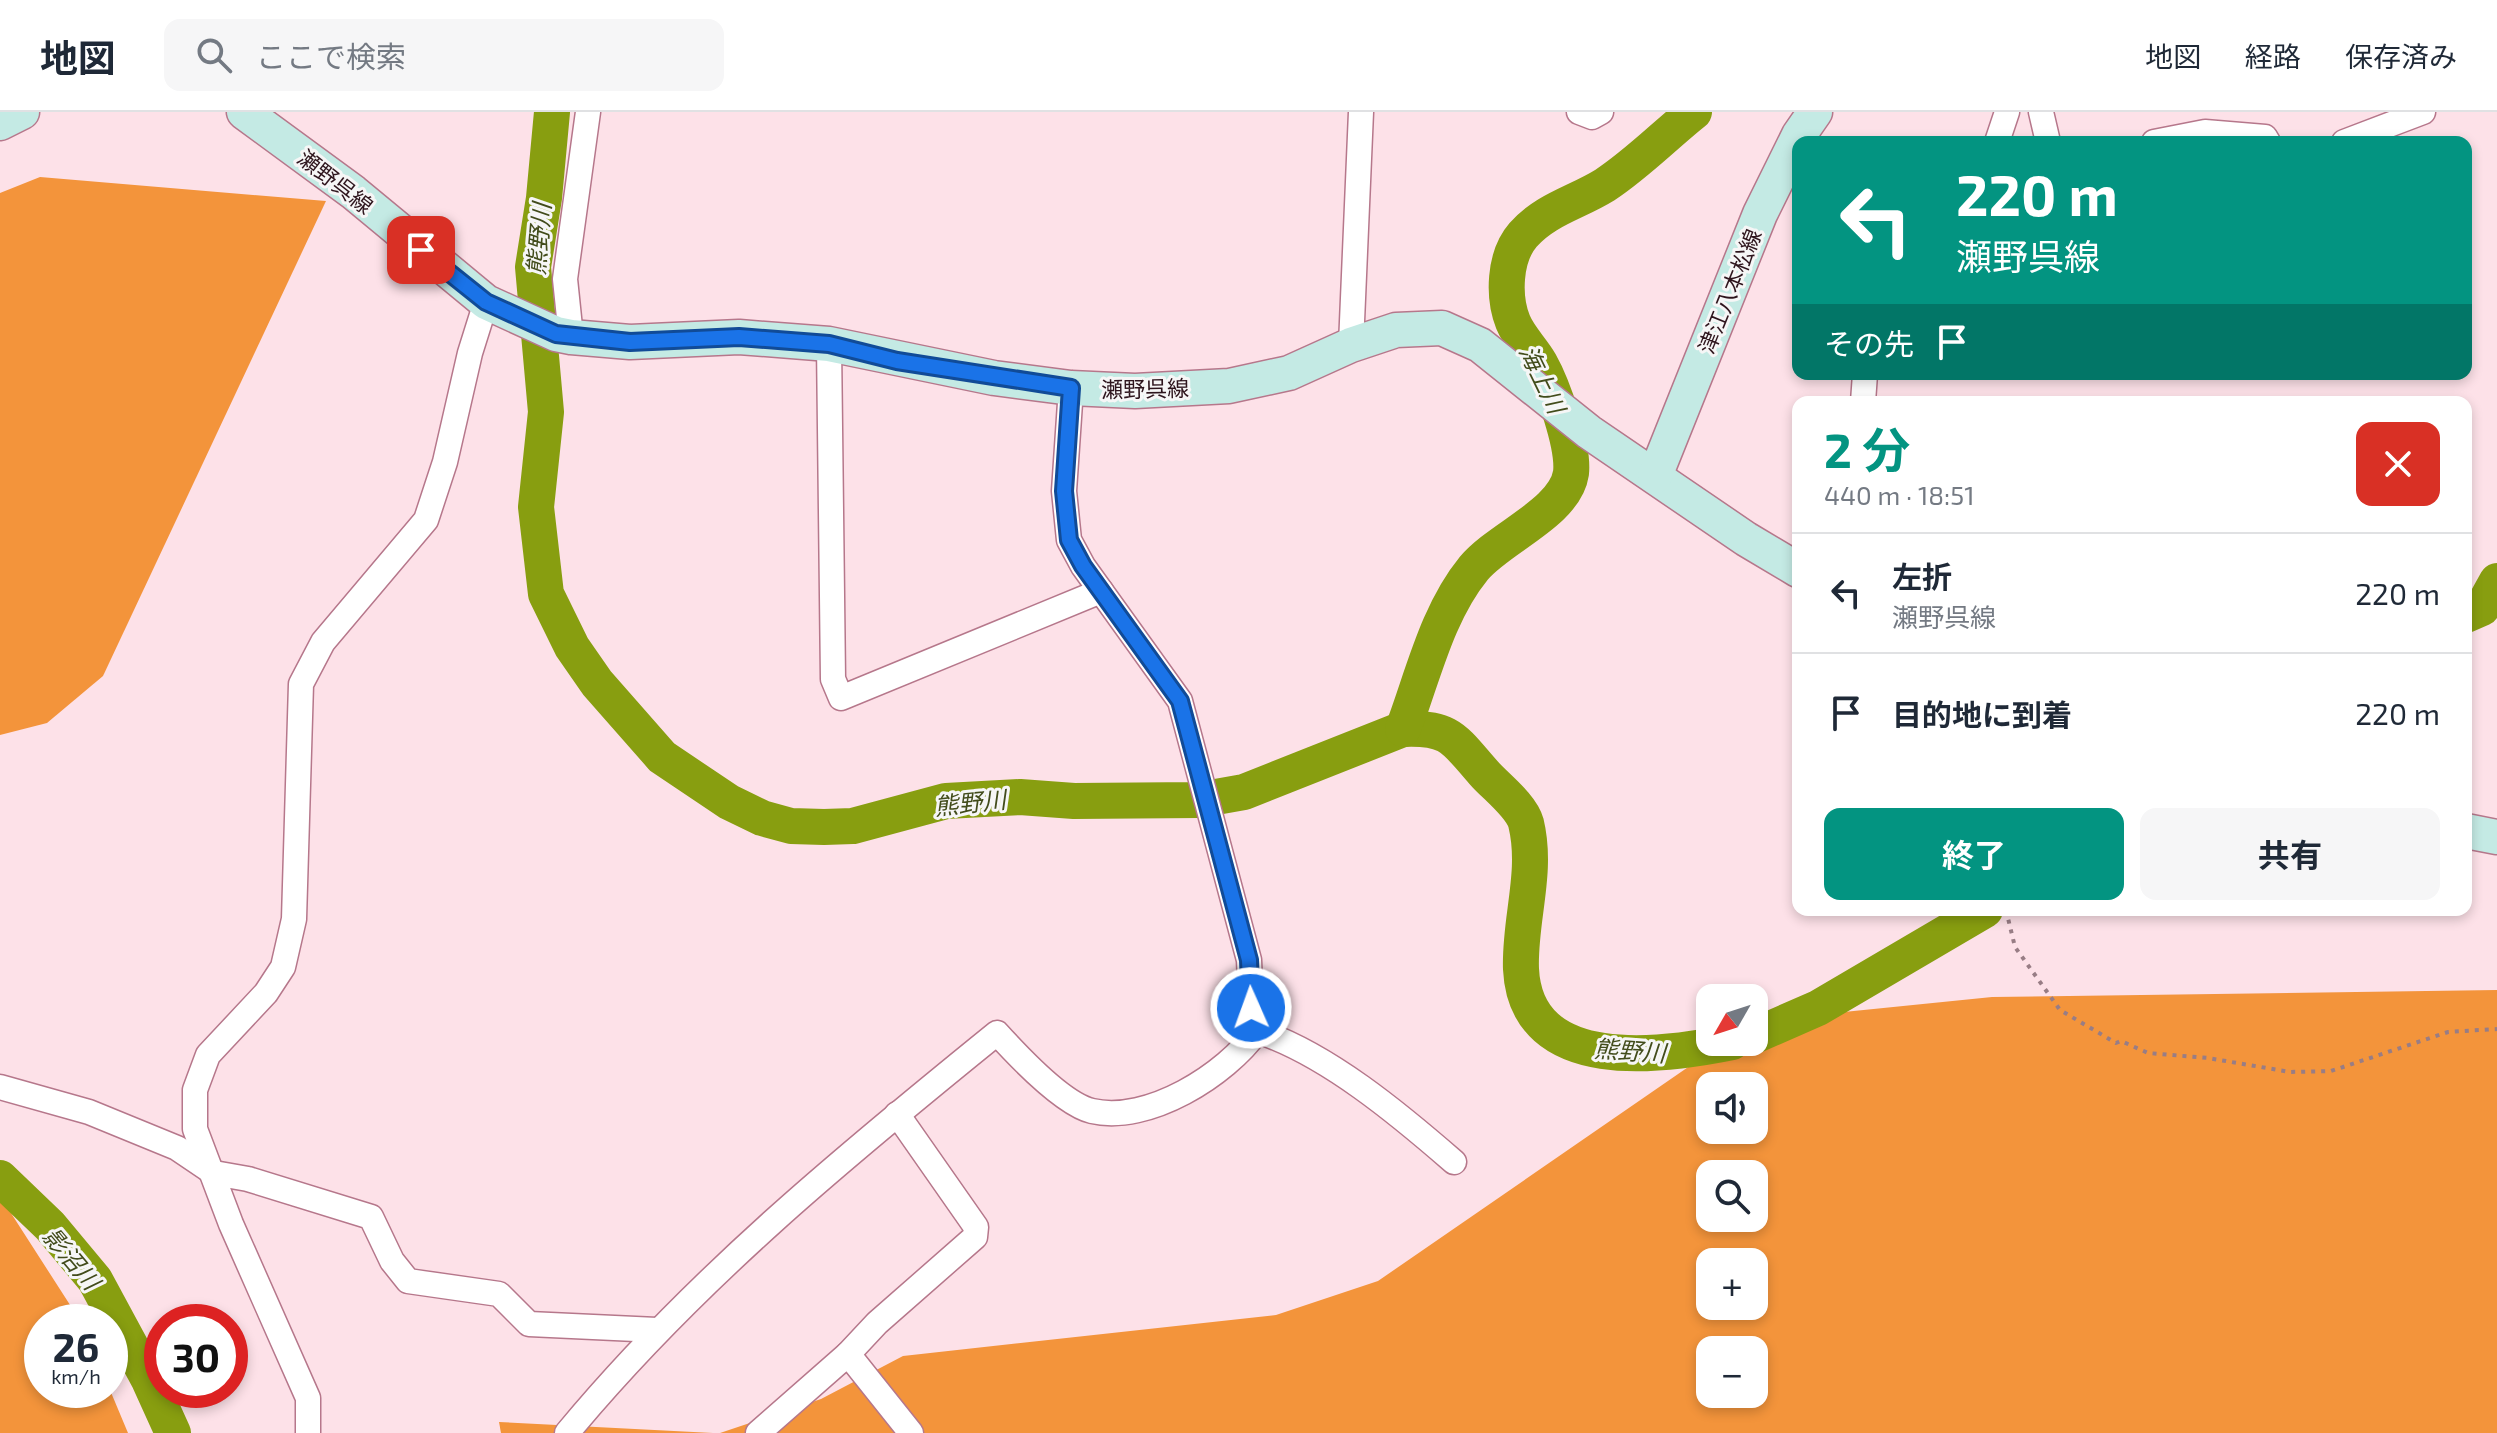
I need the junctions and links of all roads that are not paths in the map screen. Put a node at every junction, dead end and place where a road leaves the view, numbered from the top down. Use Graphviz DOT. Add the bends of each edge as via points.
graph roads {
  1 [pos="22,112"];
  2 [pos="244,112"];
  3 [pos="588,112"];
  4 [pos="1361,112"];
  5 [pos="1579,112"];
  6 [pos="1601,112"];
  7 [pos="1815,112"];
  8 [pos="2007,112"];
  9 [pos="2041,112"];
  10 [pos="2423,112"];
  11 [pos="0,123"];
  12 [pos="1799,136"];
  13 [pos="1999,136"];
  14 [pos="2047,136"];
  15 [pos="2185,136"];
  16 [pos="2253,136"];
  17 [pos="2360,136"];
  18 [pos="1792,149"];
  19 [pos="486,302"];
  20 [pos="564,335"];
  21 [pos="829,344"];
  22 [pos="1351,345"];
  23 [pos="1071,388"];
  24 [pos="1655,476"];
  25 [pos="1792,566"];
  26 [pos="1101,591"];
  27 [pos="2472,832"];
  28 [pos="2497,837"];
  29 [pos="1257,1031"];
  30 [pos="0,1087"];
  31 [pos="897,1114"];
  32 [pos="1454,1162"];
  33 [pos="214,1173"];
  34 [pos="657,1330"];
  35 [pos="848,1354"];
  36 [pos="308,1433"];
  37 [pos="567,1433"];
  38 [pos="758,1433"];
  39 [pos="911,1433"];
  1 -- 11 [label="main road"];
  2 -- 19 [label="main road, 瀬野呉線" via="353,192"];
  3 -- 20 [label="street" via="565,279"];
  4 -- 22 [label="street"];
  5 -- 6 [label="street" via="1592,117"];
  7 -- 12 [label="main road, 津江八本松線"];
  8 -- 13 [label="street"];
  9 -- 14 [label="street"];
  10 -- 17 [label="street"];
  15 -- 16 [label="street"];
  18 -- 24 [label="main road, 津江八本松線" via="1760,214"];
  19 -- 20 [label="main road, 瀬野呉線"];
  19 -- 33 [label="street" via="426,520 323,642 301,684 294,919 283,967 208,1055 195,1090 195,1129"];
  20 -- 21 [label="main road, 瀬野呉線" via="630,342 739,337"];
  21 -- 23 [label="main road, 瀬野呉線" via="897,361"];
  21 -- 26 [label="street" via="833,679 841,698"];
  22 -- 23 [label="main road, 瀬野呉線" via="1289,373 1229,386"];
  22 -- 24 [label="main road, 瀬野呉線" via="1396,330 1442,328 1480,345 1589,432"];
  23 -- 26 [label="street" via="1064,491 1069,540"];
  24 -- 25 [label="main road, 瀬野呉線"];
  26 -- 29 [label="street" via="1180,701 1249,960"];
  27 -- 28 [label="main road"];
  29 -- 31 [label="street" via="1248,1044 1188,1090 1156,1107 1135,1111 1090,1111 1032,1072 997,1033"];
  29 -- 32 [label="street" via="1284,1040 1396,1112"];
  30 -- 33 [label="street" via="89,1112 177,1148"];
  31 -- 34 [label="street" via="731,1258"];
  31 -- 35 [label="street" via="976,1227 975,1237"];
  33 -- 34 [label="street" via="371,1217 408,1281 499,1294 529,1324"];
  33 -- 36 [label="street" via="308,1398"];
  34 -- 37 [label="street"];
  35 -- 38 [label="street"];
  35 -- 39 [label="street"];
}
